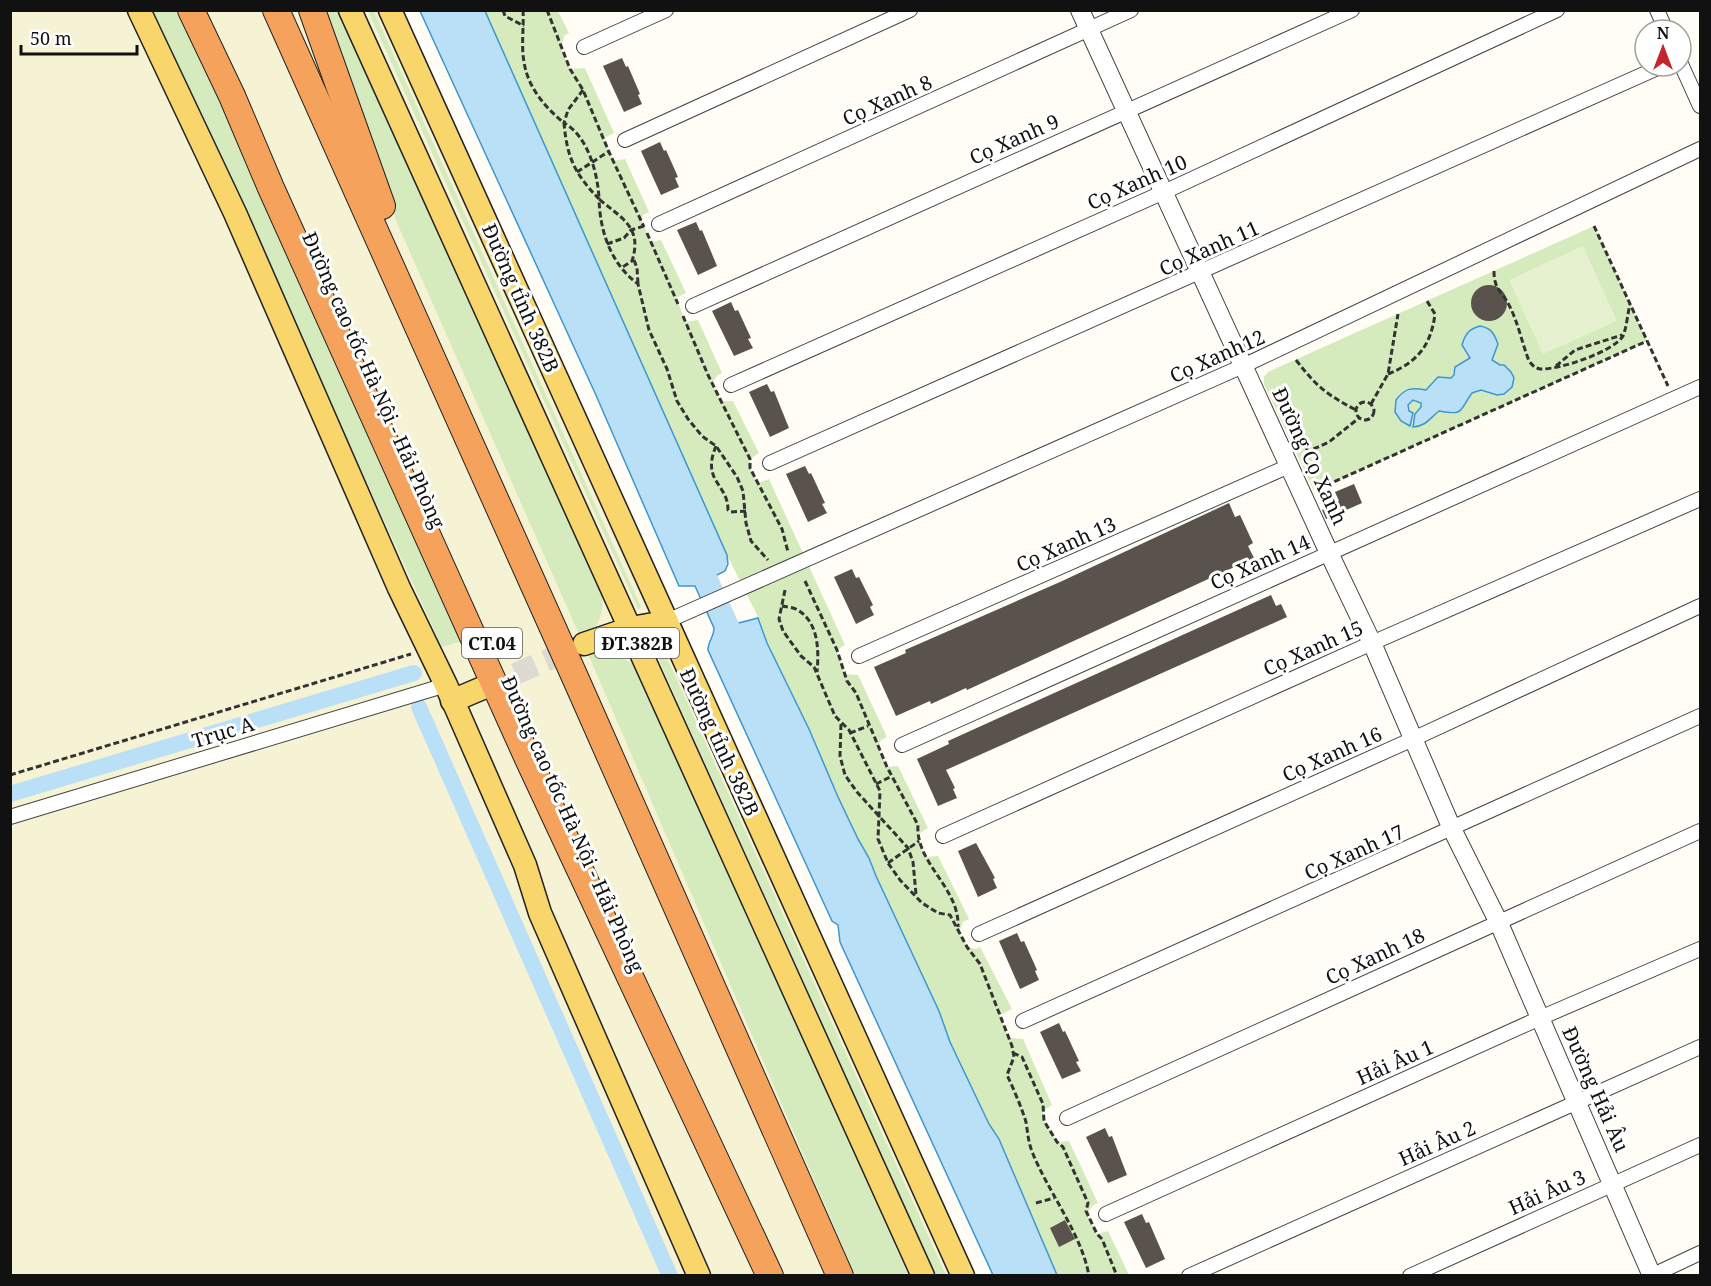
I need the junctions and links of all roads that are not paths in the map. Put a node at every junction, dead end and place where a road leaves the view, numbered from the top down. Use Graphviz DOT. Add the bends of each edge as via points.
graph roads {
  1 [pos="139,10"];
  2 [pos="191,10"];
  3 [pos="208,10"];
  4 [pos="276,10"];
  5 [pos="312,10"];
  6 [pos="350,10"];
  7 [pos="390,10"];
  8 [pos="666,10"];
  9 [pos="910,10"];
  10 [pos="1080,10"];
  11 [pos="1131,10"];
  12 [pos="1352,10"];
  13 [pos="1557,10"];
  14 [pos="1089,30"];
  15 [pos="584,47"];
  16 [pos="1635,78"];
  17 [pos="1688,78"];
  18 [pos="1701,106"];
  19 [pos="1126,110"];
  20 [pos="625,140"];
  21 [pos="1701,149"];
  22 [pos="1164,192"];
  23 [pos="659,224"];
  24 [pos="1201,273"];
  25 [pos="685,308"];
  26 [pos="1243,366"];
  27 [pos="730,385"];
  28 [pos="1701,387"];
  29 [pos="770,464"];
  30 [pos="1297,468"];
  31 [pos="1701,499"];
  32 [pos="1329,553"];
  33 [pos="1701,606"];
  34 [pos="665,622"];
  35 [pos="630,628"];
  36 [pos="1372,642"];
  37 [pos="584,644"];
  38 [pos="859,656"];
  39 [pos="484,687"];
  40 [pos="449,693"];
  41 [pos="1701,716"];
  42 [pos="1413,739"];
  43 [pos="902,746"];
  44 [pos="10,816"];
  45 [pos="1452,829"];
  46 [pos="1701,831"];
  47 [pos="943,836"];
  48 [pos="1498,921"];
  49 [pos="979,934"];
  50 [pos="1701,949"];
  51 [pos="1540,1018"];
  52 [pos="1023,1021"];
  53 [pos="1701,1047"];
  54 [pos="1575,1102"];
  55 [pos="1067,1118"];
  56 [pos="1701,1145"];
  57 [pos="1613,1183"];
  58 [pos="1106,1214"];
  59 [pos="1701,1253"];
  60 [pos="699,1275"];
  61 [pos="770,1275"];
  62 [pos="777,1275"];
  63 [pos="841,1275"];
  64 [pos="923,1275"];
  65 [pos="963,1275"];
  66 [pos="1189,1275"];
  67 [pos="1410,1275"];
  68 [pos="1652,1275"];
  1 -- 40 [label="main road" via="235,213"];
  2 -- 61 [label="highway" via="525,751"];
  3 -- 62 [label="highway, Đường cao tốc Hà Nội - Hải Phòng / CT.04"];
  4 -- 63 [label="highway, CT.04"];
  5 -- 63 [label="highway" via="374,189 632,768"];
  6 -- 35 [label="main road, Đường tỉnh 382B / ĐT.382B"];
  7 -- 34 [label="main road, Đường tỉnh 382B / ĐT.382B"];
  8 -- 15 [label="street"];
  9 -- 20 [label="street"];
  10 -- 14 [label="street, Đường Cọ Xanh"];
  11 -- 14 [label="street, Cọ Xanh 8"];
  12 -- 19 [label="street, Cọ Xanh 9"];
  13 -- 22 [label="street, Cọ Xanh 10"];
  14 -- 19 [label="street, Đường Cọ Xanh"];
  14 -- 23 [label="street, Cọ Xanh 8"];
  16 -- 24 [label="street, Cọ Xanh 11"];
  17 -- 18 [label="street"];
  19 -- 22 [label="street, Đường Cọ Xanh"];
  19 -- 25 [label="street, Cọ Xanh 9"];
  21 -- 26 [label="street, Cọ Xanh12"];
  22 -- 24 [label="street, Đường Cọ Xanh"];
  22 -- 27 [label="street, Cọ Xanh 10"];
  24 -- 26 [label="street, Đường Cọ Xanh"];
  24 -- 29 [label="street, Cọ Xanh 11"];
  26 -- 30 [label="street, Đường Cọ Xanh"];
  26 -- 34 [label="street, Cọ Xanh12"];
  28 -- 32 [label="street, Cọ Xanh 14"];
  30 -- 32 [label="street, Đường Cọ Xanh"];
  30 -- 38 [label="street, Cọ Xanh 13"];
  31 -- 36 [label="street, Cọ Xanh 15"];
  32 -- 36 [label="street, Đường Cọ Xanh"];
  32 -- 43 [label="street, Cọ Xanh 14"];
  33 -- 42 [label="street, Cọ Xanh 16"];
  34 -- 35 [label="main road"];
  34 -- 65 [label="main road, Đường tỉnh 382B / ĐT.382B"];
  35 -- 37 [label="main road"];
  35 -- 64 [label="main road, Đường tỉnh 382B / ĐT.382B"];
  36 -- 42 [label="street, Đường Cọ Xanh"];
  36 -- 47 [label="street, Cọ Xanh 15"];
  39 -- 40 [label="main road"];
  40 -- 44 [label="street, Trục A"];
  40 -- 60 [label="main road" via="525,865 540,913"];
  41 -- 45 [label="street, Cọ Xanh 17"];
  42 -- 45 [label="street, Đường Cọ Xanh"];
  42 -- 49 [label="street, Cọ Xanh 16"];
  45 -- 48 [label="street, Đường Cọ Xanh"];
  45 -- 52 [label="street, Cọ Xanh 17"];
  46 -- 48 [label="street, Cọ Xanh 18"];
  48 -- 51 [label="street, Đường Hải Âu"];
  48 -- 55 [label="street, Cọ Xanh 18"];
  50 -- 51 [label="street, Hải Âu 1"];
  51 -- 54 [label="street, Đường Hải Âu"];
  51 -- 58 [label="street, Hải Âu 1"];
  53 -- 54 [label="street, Hải Âu 2"];
  54 -- 57 [label="street, Đường Hải Âu"];
  54 -- 66 [label="street, Hải Âu 2"];
  56 -- 57 [label="street, Hải Âu 3"];
  57 -- 67 [label="street, Hải Âu 3"];
  57 -- 68 [label="street, Đường Hải Âu"];
  59 -- 68 [label="street"];
}
